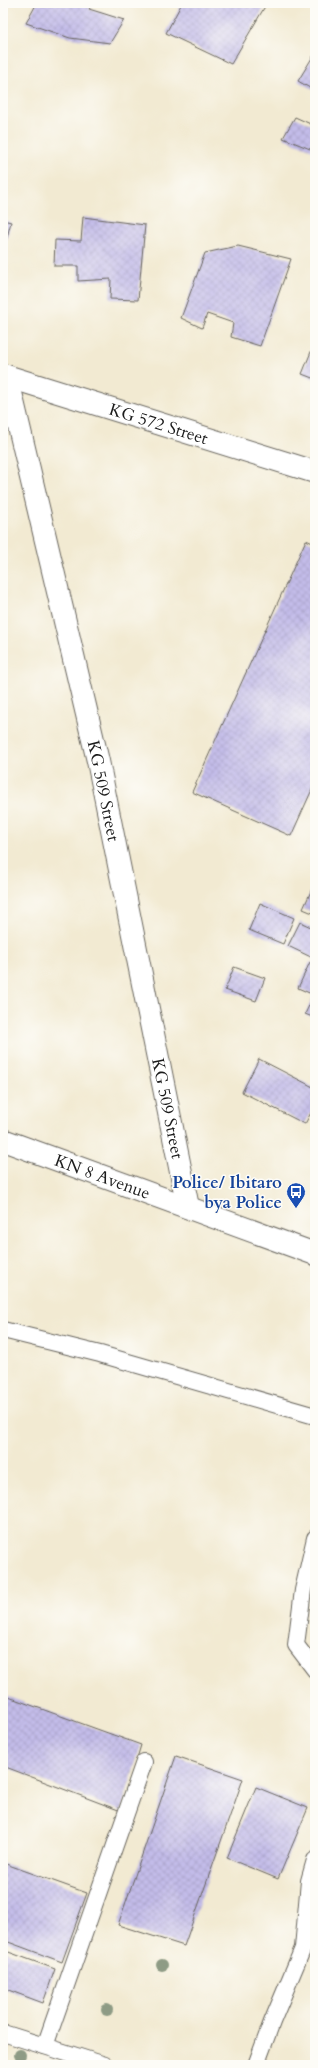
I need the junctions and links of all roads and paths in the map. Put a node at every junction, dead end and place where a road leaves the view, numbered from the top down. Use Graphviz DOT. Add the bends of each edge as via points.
graph roads {
  1 [pos="5,376"];
  2 [pos="315,472"];
  3 [pos="3,1140"];
  4 [pos="188,1207"];
  5 [pos="315,1254"];
  6 [pos="3,1330"];
  7 [pos="315,1416"];
  8 [pos="315,1538"];
  9 [pos="315,1670"];
  10 [pos="144,1762"];
  11 [pos="315,1860"];
  12 [pos="3,2033"];
  13 [pos="45,2046"];
  14 [pos="105,2065"];
  15 [pos="256,2065"];
  1 -- 2 [label="street, KG 572 Street"];
  1 -- 4 [label="street, KG 509 Street" via="98,761"];
  3 -- 4 [label="street, KN 8 Avenue"];
  4 -- 5 [label="street, KN 8 Avenue"];
  6 -- 7 [label="lane" via="100,1354"];
  8 -- 9 [label="lane" via="303,1590 296,1645"];
  10 -- 13 [label="lane"];
  11 -- 15 [label="lane" via="309,1881 303,1948"];
  12 -- 13 [label="lane"];
  13 -- 14 [label="lane"];
}
